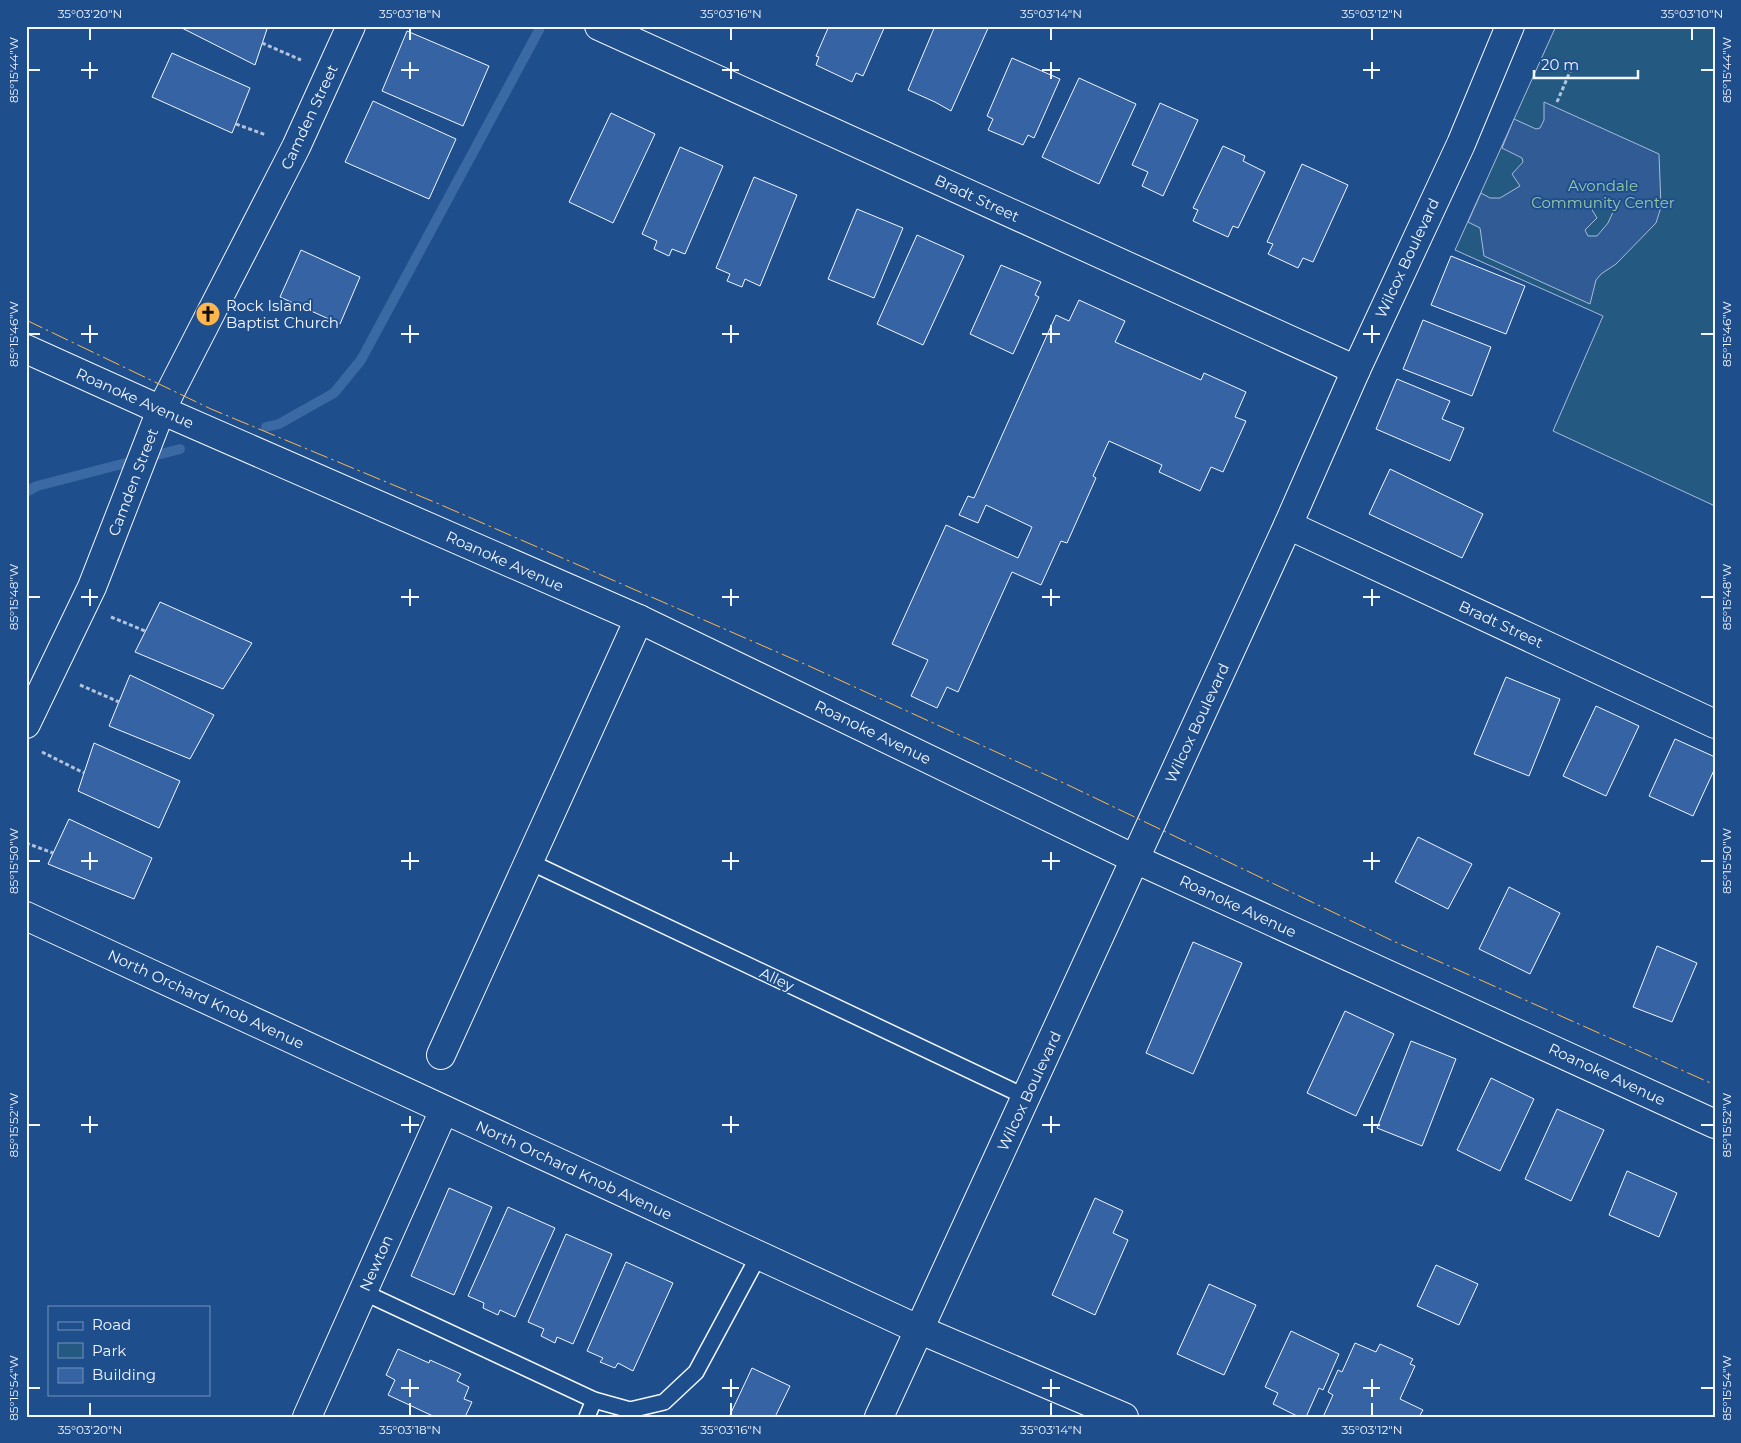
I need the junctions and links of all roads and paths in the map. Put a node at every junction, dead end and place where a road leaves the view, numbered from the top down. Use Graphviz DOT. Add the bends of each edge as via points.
graph roads {
  1 [pos="351,26"];
  2 [pos="599,26"];
  3 [pos="1510,26"];
  4 [pos="262,43"];
  5 [pos="1572,67"];
  6 [pos="330,73"];
  7 [pos="1557,102"];
  8 [pos="26,349"];
  9 [pos="1356,370"];
  10 [pos="161,410"];
  11 [pos="1288,525"];
  12 [pos="638,619"];
  13 [pos="51,673"];
  14 [pos="119,702"];
  15 [pos="1715,724"];
  16 [pos="30,736"];
  17 [pos="84,773"];
  18 [pos="26,843"];
  19 [pos="53,853"];
  20 [pos="1135,859"];
  21 [pos="528,860"];
  22 [pos="26,916"];
  23 [pos="441,1055"];
  24 [pos="1026,1097"];
  25 [pos="444,1110"];
  26 [pos="1715,1124"];
  27 [pos="758,1255"];
  28 [pos="363,1292"];
  29 [pos="918,1329"];
  30 [pos="594,1400"];
  31 [pos="307,1417"];
  32 [pos="586,1417"];
  33 [pos="879,1417"];
  34 [pos="1124,1417"];
  1 -- 6 [label="street, Camden Street"];
  2 -- 9 [label="street, Bradt Street"];
  3 -- 9 [label="street, Wilcox Boulevard" via="1461,144"];
  4 -- 6 [label="path"];
  5 -- 7 [label="path"];
  6 -- 10 [label="street, Camden Street" via="296,147"];
  8 -- 10 [label="street, Roanoke Avenue"];
  9 -- 11 [label="street, Wilcox Boulevard"];
  10 -- 12 [label="street, Roanoke Avenue"];
  10 -- 13 [label="street, Camden Street" via="92,587"];
  11 -- 15 [label="street, Bradt Street"];
  11 -- 20 [label="street, Wilcox Boulevard"];
  12 -- 20 [label="street, Roanoke Avenue"];
  12 -- 21 [label="street"];
  13 -- 14 [label="path"];
  13 -- 16 [label="street, Camden Street"];
  16 -- 17 [label="path"];
  18 -- 19 [label="path"];
  20 -- 24 [label="street, Wilcox Boulevard"];
  20 -- 26 [label="street, Roanoke Avenue"];
  21 -- 23 [label="street"];
  21 -- 24 [label="lane, Alley"];
  22 -- 25 [label="street, North Orchard Knob Avenue"];
  24 -- 29 [label="street, Wilcox Boulevard"];
  25 -- 27 [label="street, North Orchard Knob Avenue"];
  25 -- 28 [label="street, Newton"];
  27 -- 29 [label="street, North Orchard Knob Avenue"];
  27 -- 30 [label="lane" via="696,1372 664,1402 630,1410"];
  28 -- 30 [label="lane"];
  28 -- 31 [label="street, Newton"];
  29 -- 33 [label="street, Wilcox Boulevard"];
  29 -- 34 [label="street, North Orchard Knob Avenue"];
  30 -- 32 [label="lane"];
}
